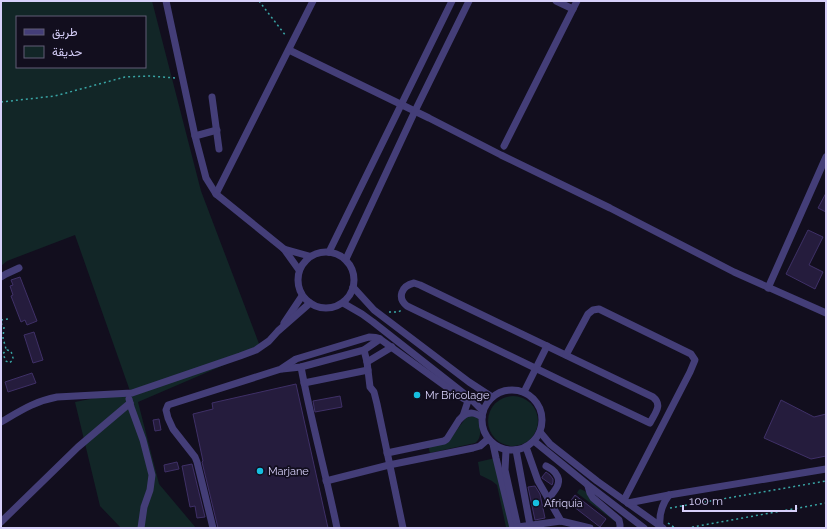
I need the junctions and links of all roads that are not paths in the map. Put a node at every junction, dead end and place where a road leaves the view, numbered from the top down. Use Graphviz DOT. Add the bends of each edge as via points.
graph roads {
  1 [pos="166,1"];
  2 [pos="313,1"];
  3 [pos="452,1"];
  4 [pos="469,1"];
  5 [pos="556,1"];
  6 [pos="577,1"];
  7 [pos="573,9"];
  8 [pos="289,50"];
  9 [pos="212,97"];
  10 [pos="400,104"];
  11 [pos="414,111"];
  12 [pos="217,130"];
  13 [pos="195,136"];
  14 [pos="504,146"];
  15 [pos="219,149"];
  16 [pos="826,157"];
  17 [pos="216,194"];
  18 [pos="284,249"];
  19 [pos="329,252"];
  20 [pos="309,256"];
  21 [pos="346,259"];
  22 [pos="19,268"];
  23 [pos="299,270"];
  24 [pos="1,277"];
  25 [pos="354,286"];
  26 [pos="768,288"];
  27 [pos="302,296"];
  28 [pos="310,303"];
  29 [pos="342,303"];
  30 [pos="826,313"];
  31 [pos="278,331"];
  32 [pos="380,339"];
  33 [pos="547,346"];
  34 [pos="392,347"];
  35 [pos="364,350"];
  36 [pos="566,355"];
  37 [pos="367,362"];
  38 [pos="301,367"];
  39 [pos="536,368"];
  40 [pos="281,369"];
  41 [pos="368,370"];
  42 [pos="304,383"];
  43 [pos="524,392"];
  44 [pos="128,393"];
  45 [pos="492,397"];
  46 [pos="470,400"];
  47 [pos="130,403"];
  48 [pos="483,414"];
  49 [pos="463,416"];
  50 [pos="1,422"];
  51 [pos="540,432"];
  52 [pos="491,441"];
  53 [pos="534,441"];
  54 [pos="526,447"];
  55 [pos="506,450"];
  56 [pos="516,450"];
  57 [pos="387,452"];
  58 [pos="532,464"];
  59 [pos="389,465"];
  60 [pos="826,469"];
  61 [pos="326,481"];
  62 [pos="588,485"];
  63 [pos="669,495"];
  64 [pos="549,498"];
  65 [pos="626,502"];
  66 [pos="561,520"];
  67 [pos="1,522"];
  68 [pos="530,525"];
  69 [pos="661,527"];
  70 [pos="141,528"];
  71 [pos="213,528"];
  72 [pos="337,528"];
  73 [pos="403,528"];
  74 [pos="516,528"];
  75 [pos="590,528"];
  76 [pos="620,528"];
  77 [pos="644,528"];
  1 -- 13 [label="street"];
  2 -- 8 [label="street"];
  3 -- 10 [label="street"];
  4 -- 11 [label="street"];
  5 -- 7 [label="street"];
  6 -- 7 [label="street"];
  7 -- 14 [label="street"];
  8 -- 10 [label="street"];
  8 -- 17 [label="street"];
  9 -- 12 [label="street"];
  10 -- 11 [label="street"];
  10 -- 19 [label="street"];
  11 -- 21 [label="street"];
  11 -- 26 [label="street"];
  12 -- 13 [label="street"];
  12 -- 15 [label="street"];
  13 -- 17 [label="street" via="206,178"];
  16 -- 26 [label="street"];
  17 -- 18 [label="street"];
  18 -- 20 [label="street"];
  18 -- 23 [label="street"];
  19 -- 20 [label="street" via="321,251"];
  19 -- 21 [label="street"];
  20 -- 23 [label="street"];
  21 -- 25 [label="street" via="352,269"];
  22 -- 24 [label="street"];
  23 -- 27 [label="street" via="297,277"];
  25 -- 29 [label="street"];
  25 -- 45 [label="street" via="374,310"];
  26 -- 30 [label="street"];
  27 -- 28 [label="street"];
  27 -- 31 [label="street"];
  28 -- 29 [label="street" via="319,308 334,307"];
  28 -- 31 [label="street"];
  29 -- 46 [label="street" via="369,319"];
  31 -- 44 [label="street" via="256,350"];
  32 -- 34 [label="street"];
  32 -- 35 [label="street"];
  32 -- 40 [label="street" via="369,337 296,359"];
  33 -- 36 [label="street"];
  33 -- 39 [label="street"];
  33 -- 39 [label="street" via="417,284 410,284 403,291 402,298 407,306"];
  34 -- 37 [label="street"];
  34 -- 46 [label="street" via="459,396"];
  35 -- 37 [label="street"];
  35 -- 38 [label="street"];
  36 -- 39 [label="street" via="655,398 658,407 650,423"];
  36 -- 65 [label="street" via="588,314 599,309 691,354 695,360"];
  37 -- 41 [label="street"];
  38 -- 40 [label="street"];
  38 -- 42 [label="street"];
  39 -- 43 [label="street"];
  40 -- 71 [label="street" via="168,405 166,410 173,429 197,462"];
  41 -- 42 [label="street"];
  41 -- 57 [label="street"];
  42 -- 61 [label="street"];
  43 -- 45 [label="street" via="508,390"];
  43 -- 51 [label="street" via="538,404 542,413 543,423"];
  44 -- 47 [label="street"];
  44 -- 50 [label="street" via="57,397 34,404"];
  45 -- 48 [label="street"];
  46 -- 48 [label="street"];
  46 -- 49 [label="street"];
  47 -- 67 [label="street" via="78,447"];
  47 -- 70 [label="street" via="152,475"];
  48 -- 49 [label="street" via="472,412"];
  48 -- 52 [label="street" via="484,430"];
  49 -- 57 [label="street" via="444,441"];
  51 -- 53 [label="street"];
  51 -- 65 [label="street" via="550,444"];
  52 -- 55 [label="street"];
  52 -- 59 [label="street" via="473,448"];
  52 -- 74 [label="street"];
  53 -- 54 [label="street"];
  53 -- 62 [label="street"];
  54 -- 56 [label="street"];
  54 -- 58 [label="street"];
  55 -- 56 [label="street"];
  55 -- 74 [label="street" via="505,470"];
  56 -- 68 [label="street"];
  57 -- 59 [label="street"];
  58 -- 64 [label="street" via="538,481"];
  58 -- 64 [label="street" via="548,467 558,476 559,481"];
  59 -- 61 [label="street"];
  59 -- 73 [label="street"];
  60 -- 63 [label="street"];
  61 -- 72 [label="street"];
  62 -- 76 [label="street" via="594,498 619,520"];
  62 -- 77 [label="street"];
  63 -- 65 [label="street"];
  63 -- 69 [label="street" via="661,509"];
  64 -- 66 [label="street"];
  65 -- 69 [label="street"];
  66 -- 68 [label="street"];
  66 -- 75 [label="street"];
  68 -- 74 [label="street"];
}
